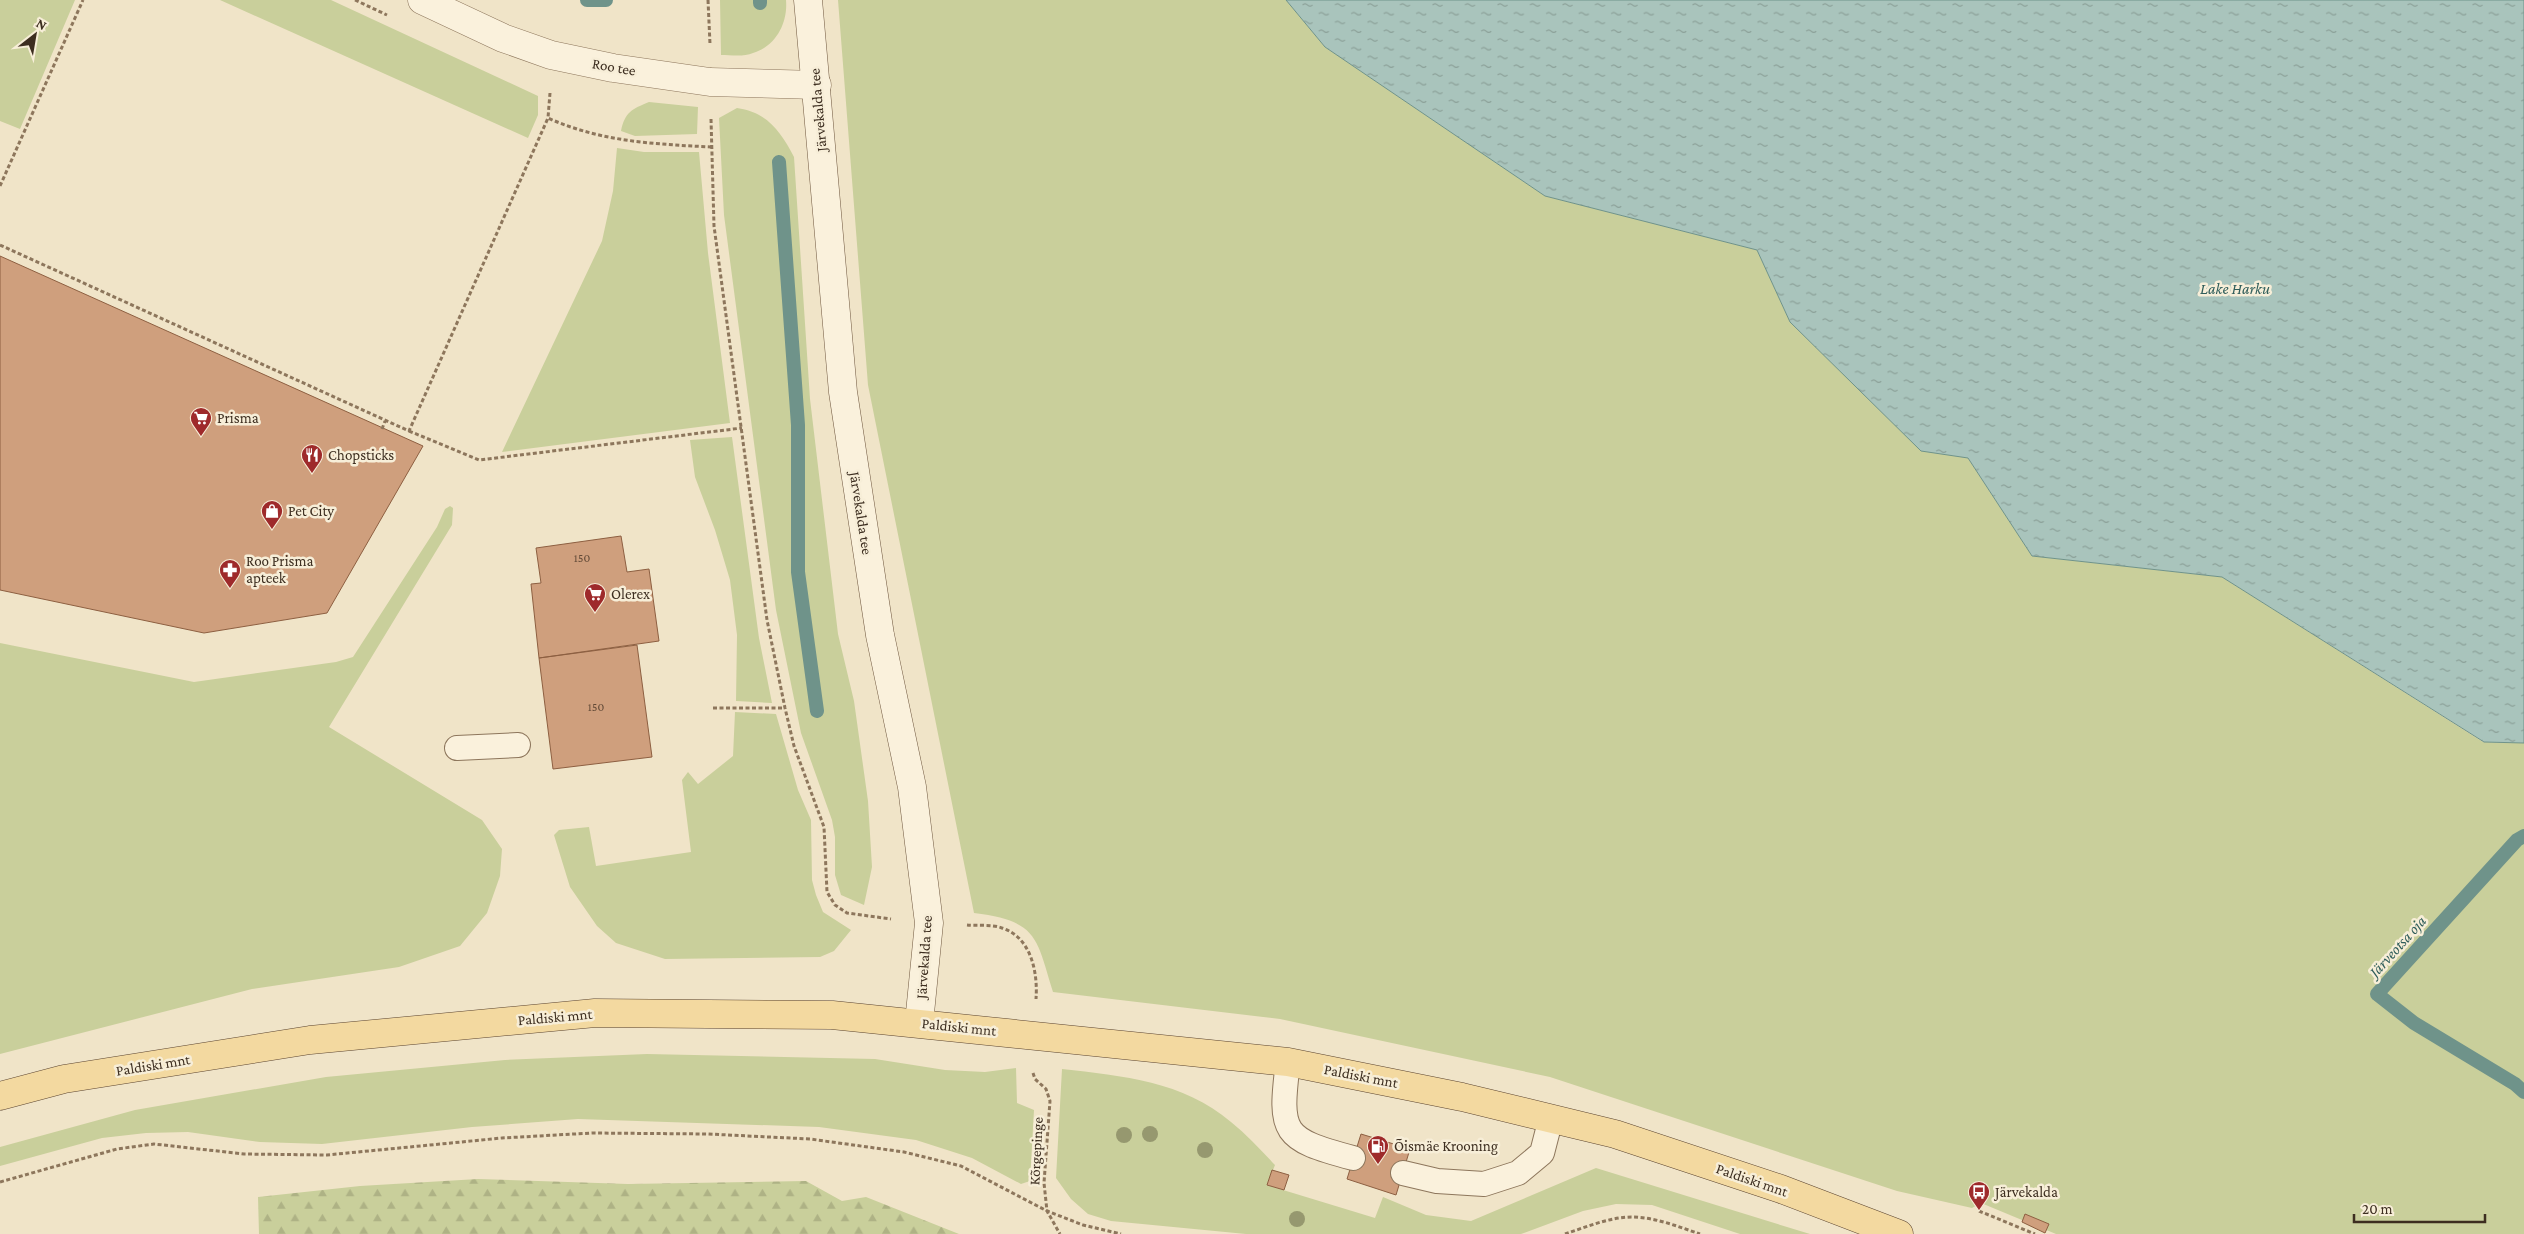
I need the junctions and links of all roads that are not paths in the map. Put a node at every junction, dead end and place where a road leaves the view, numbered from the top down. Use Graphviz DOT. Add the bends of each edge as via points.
graph roads {
  1 [pos="422,0"];
  2 [pos="808,0"];
  3 [pos="817,85"];
  4 [pos="518,744"];
  5 [pos="458,748"];
  6 [pos="919,1022"];
  7 [pos="1288,1062"];
  8 [pos="0,1096"];
  9 [pos="1551,1118"];
  10 [pos="1353,1158"];
  11 [pos="1403,1173"];
  12 [pos="1899,1234"];
  1 -- 3 [label="street, Roo tee" via="503,38 569,59 710,82"];
  2 -- 3 [label="street, Järvekalda tee"];
  3 -- 6 [label="street, Järvekalda tee" via="843,392 880,635 912,787 929,923"];
  4 -- 5 [label="lane"];
  6 -- 7 [label="main road, Paldiski mnt"];
  6 -- 8 [label="main road, Paldiski mnt" via="832,1015 595,1012 310,1040 64,1079"];
  7 -- 9 [label="main road, Paldiski mnt"];
  7 -- 10 [label="lane" via="1284,1122 1295,1136"];
  9 -- 11 [label="lane" via="1542,1153 1518,1174 1484,1184 1437,1181"];
  9 -- 12 [label="main road, Paldiski mnt" via="1615,1134 1781,1189"];
}
